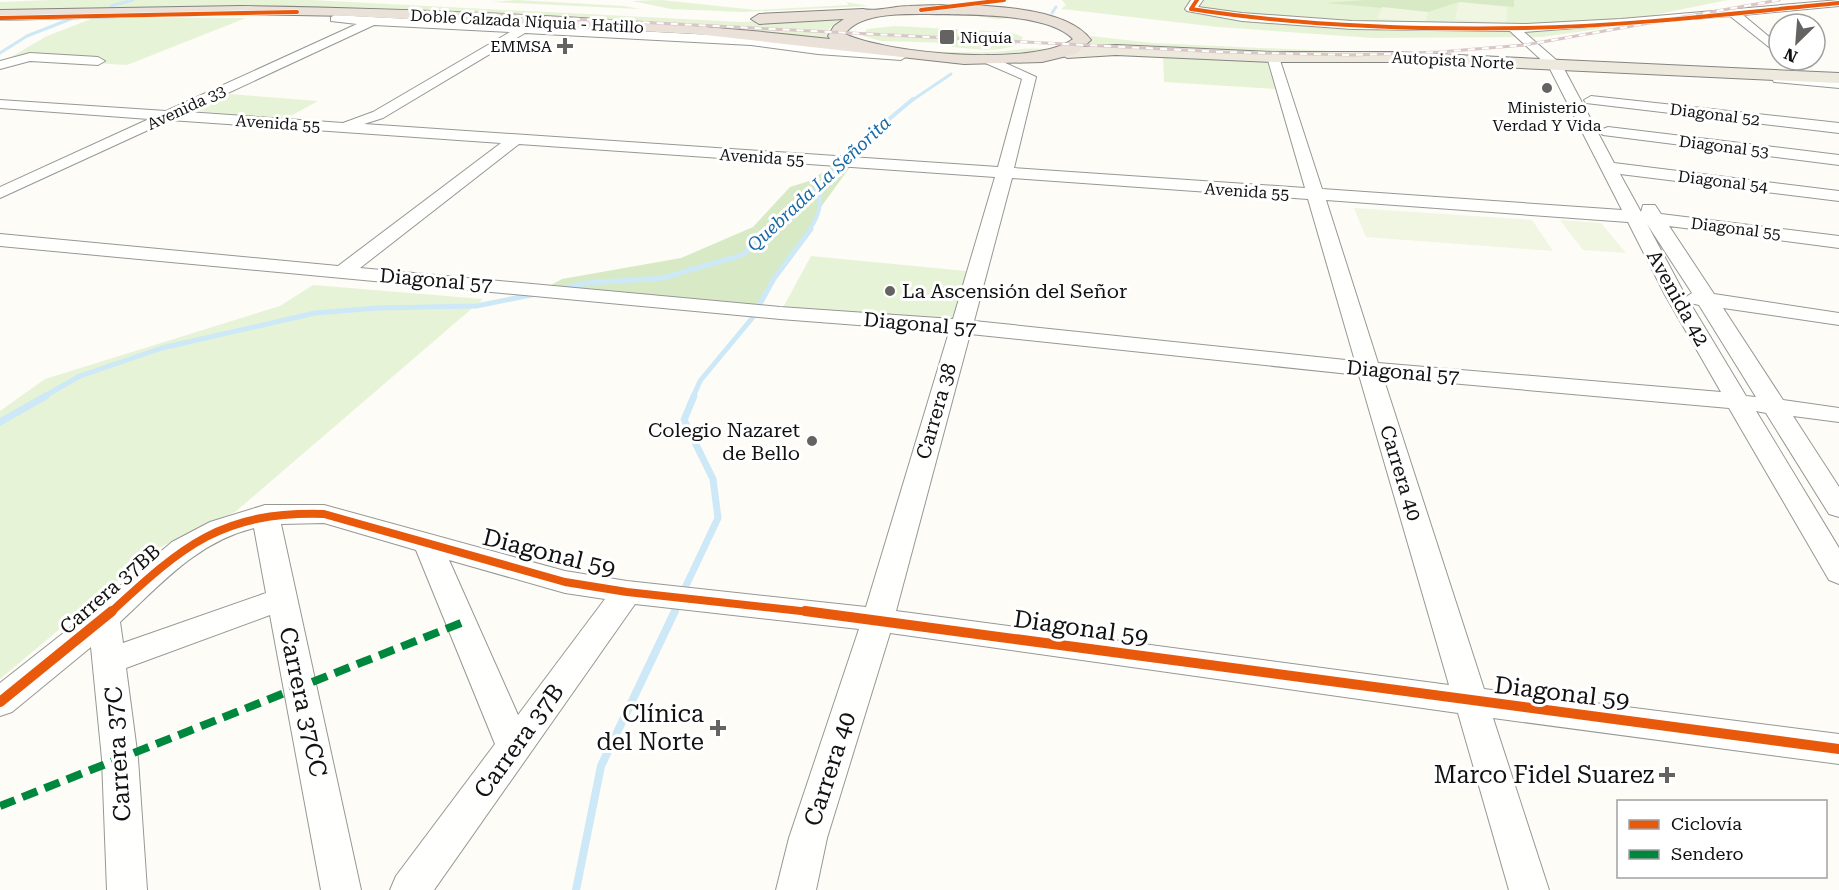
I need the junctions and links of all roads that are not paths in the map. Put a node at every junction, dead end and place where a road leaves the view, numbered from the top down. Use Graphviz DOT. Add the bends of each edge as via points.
graph roads {
  1 [pos="382,0"];
  2 [pos="1004,0"];
  3 [pos="1197,0"];
  4 [pos="1029,2"];
  5 [pos="1835,4"];
  6 [pos="290,10"];
  7 [pos="921,10"];
  8 [pos="897,11"];
  9 [pos="1733,13"];
  10 [pos="0,15"];
  11 [pos="455,17"];
  12 [pos="335,18"];
  13 [pos="372,20"];
  14 [pos="1041,20"];
  15 [pos="652,27"];
  16 [pos="506,28"];
  17 [pos="1519,28"];
  18 [pos="523,29"];
  19 [pos="1072,30"];
  20 [pos="576,32"];
  21 [pos="1767,41"];
  22 [pos="872,49"];
  23 [pos="1212,49"];
  24 [pos="1067,52"];
  25 [pos="1273,57"];
  26 [pos="980,59"];
  27 [pos="98,61"];
  28 [pos="1559,63"];
  29 [pos="0,65"];
  30 [pos="1767,71"];
  31 [pos="1803,72"];
  32 [pos="1722,73"];
  33 [pos="1839,73"];
  34 [pos="1839,78"];
  35 [pos="1839,84"];
  36 [pos="1586,91"];
  37 [pos="0,104"];
  38 [pos="378,115"];
  39 [pos="169,116"];
  40 [pos="339,128"];
  41 [pos="1839,128"];
  42 [pos="368,129"];
  43 [pos="1608,132"];
  44 [pos="515,140"];
  45 [pos="1839,160"];
  46 [pos="1616,168"];
  47 [pos="1004,175"];
  48 [pos="0,193"];
  49 [pos="1316,195"];
  50 [pos="1839,196"];
  51 [pos="1633,217"];
  52 [pos="1655,219"];
  53 [pos="0,240"];
  54 [pos="1839,242"];
  55 [pos="344,271"];
  56 [pos="1675,295"];
  57 [pos="1705,299"];
  58 [pos="1839,319"];
  59 [pos="960,326"];
  60 [pos="1369,369"];
  61 [pos="1737,401"];
  62 [pos="1775,406"];
  63 [pos="1839,416"];
  64 [pos="1839,508"];
  65 [pos="265,514"];
  66 [pos="324,514"];
  67 [pos="426,541"];
  68 [pos="1829,542"];
  69 [pos="1839,573"];
  70 [pos="627,592"];
  71 [pos="282,599"];
  72 [pos="104,618"];
  73 [pos="873,635"];
  74 [pos="111,660"];
  75 [pos="1471,701"];
  76 [pos="0,702"];
  77 [pos="515,749"];
  78 [pos="1839,749"];
  79 [pos="127,890"];
  80 [pos="341,890"];
  81 [pos="410,890"];
  82 [pos="796,890"];
  83 [pos="1529,890"];
  1 -- 8 [label="highway, Doble Calzada Niquia - Hatillo" via="741,19"];
  2 -- 7 [label="highway"];
  3 -- 17 [label="street" via="1191,9 1242,17 1415,27"];
  4 -- 14 [label="highway" via="1029,8"];
  5 -- 9 [label="street"];
  6 -- 10 [label="highway, Doble Calzada Niquia - Hatillo"];
  6 -- 11 [label="highway, Doble Calzada Niquia - Hatillo"];
  6 -- 12 [label="highway"];
  7 -- 8 [label="highway"];
  7 -- 14 [label="highway" via="1002,13"];
  8 -- 22 [label="highway" via="863,17 837,31 836,36 845,42"];
  9 -- 17 [label="street"];
  9 -- 21 [label="street"];
  11 -- 15 [label="highway, Doble Calzada Niquia - Hatillo"];
  11 -- 16 [label="highway"];
  12 -- 13 [label="street"];
  13 -- 16 [label="street"];
  13 -- 39 [label="street, Avenida 33"];
  14 -- 19 [label="highway"];
  15 -- 20 [label="highway"];
  15 -- 22 [label="highway, Doble Calzada Niquia - Hatillo"];
  16 -- 18 [label="street"];
  17 -- 28 [label="street, Avenida 42"];
  18 -- 20 [label="street"];
  18 -- 38 [label="street"];
  19 -- 23 [label="main road, Autopista Norte"];
  19 -- 24 [label="highway" via="1083,40"];
  20 -- 26 [label="street"];
  22 -- 26 [label="highway"];
  23 -- 24 [label="main road, Autopista Norte"];
  23 -- 25 [label="main road, Autopista Norte"];
  23 -- 28 [label="main road, Autopista Norte"];
  24 -- 26 [label="highway" via="1031,58"];
  25 -- 28 [label="main road, Autopista Norte"];
  25 -- 49 [label="street, Carrera 40"];
  26 -- 47 [label="street, Carrera 38" via="1029,77"];
  27 -- 29 [label="street" via="30,57"];
  28 -- 30 [label="main road, Autopista Norte"];
  28 -- 32 [label="main road, Autopista Norte"];
  28 -- 36 [label="street, Avenida 42"];
  28 -- 46 [label="street, Avenida 42" via="1591,130"];
  31 -- 33 [label="main road, Autopista Norte"];
  32 -- 34 [label="main road, Autopista Norte"];
  32 -- 35 [label="street"];
  36 -- 41 [label="street, Diagonal 52"];
  36 -- 43 [label="street, Avenida 42"];
  37 -- 39 [label="street, Avenida 55"];
  38 -- 40 [label="street"];
  38 -- 42 [label="street"];
  39 -- 40 [label="street, Avenida 55"];
  39 -- 48 [label="street, Avenida 33"];
  40 -- 42 [label="street, Avenida 55"];
  42 -- 44 [label="street, Avenida 55"];
  43 -- 45 [label="street, Diagonal 53"];
  43 -- 46 [label="street, Avenida 42"];
  44 -- 47 [label="street, Avenida 55"];
  44 -- 55 [label="street"];
  46 -- 50 [label="street, Diagonal 54"];
  46 -- 51 [label="street, Avenida 42"];
  46 -- 52 [label="street, Avenida 42"];
  47 -- 49 [label="street, Avenida 55"];
  47 -- 59 [label="street, Carrera 38"];
  49 -- 51 [label="street, Avenida 55"];
  49 -- 60 [label="street, Carrera 40"];
  51 -- 52 [label="street, Diagonal 55"];
  51 -- 56 [label="street, Avenida 42"];
  52 -- 54 [label="street, Diagonal 55"];
  52 -- 57 [label="street, Avenida 42"];
  53 -- 55 [label="street, Diagonal 57"];
  55 -- 59 [label="street, Diagonal 57" via="780,313"];
  56 -- 57 [label="street"];
  56 -- 61 [label="street, Avenida 42"];
  57 -- 58 [label="street"];
  57 -- 62 [label="street, Avenida 42"];
  59 -- 60 [label="street, Diagonal 57"];
  59 -- 73 [label="street, Carrera 38"];
  60 -- 61 [label="street, Diagonal 57"];
  60 -- 75 [label="street, Carrera 40"];
  61 -- 62 [label="street, Diagonal 57"];
  61 -- 68 [label="street, Avenida 42"];
  62 -- 63 [label="street, Diagonal 57"];
  62 -- 64 [label="street, Avenida 42"];
  65 -- 66 [label="street, Carrera 37BB"];
  65 -- 71 [label="street, Carrera 37CC"];
  65 -- 72 [label="street, Carrera 37BB" via="226,526 191,544 165,561"];
  66 -- 67 [label="street, Diagonal 59"];
  67 -- 70 [label="street, Diagonal 59" via="565,582"];
  67 -- 77 [label="street"];
  68 -- 69 [label="street, Avenida 42"];
  70 -- 73 [label="street, Diagonal 59" via="700,598"];
  70 -- 77 [label="street, Carrera 37B"];
  71 -- 74 [label="street"];
  71 -- 80 [label="street, Carrera 37CC"];
  72 -- 74 [label="street, Carrera 37C"];
  72 -- 76 [label="street, Carrera 37BB"];
  73 -- 75 [label="street, Diagonal 59"];
  73 -- 82 [label="street, Carrera 40" via="808,838"];
  74 -- 79 [label="street, Carrera 37C"];
  75 -- 78 [label="street, Diagonal 59"];
  75 -- 83 [label="street, Carrera 40"];
  77 -- 81 [label="street, Carrera 37B"];
}
